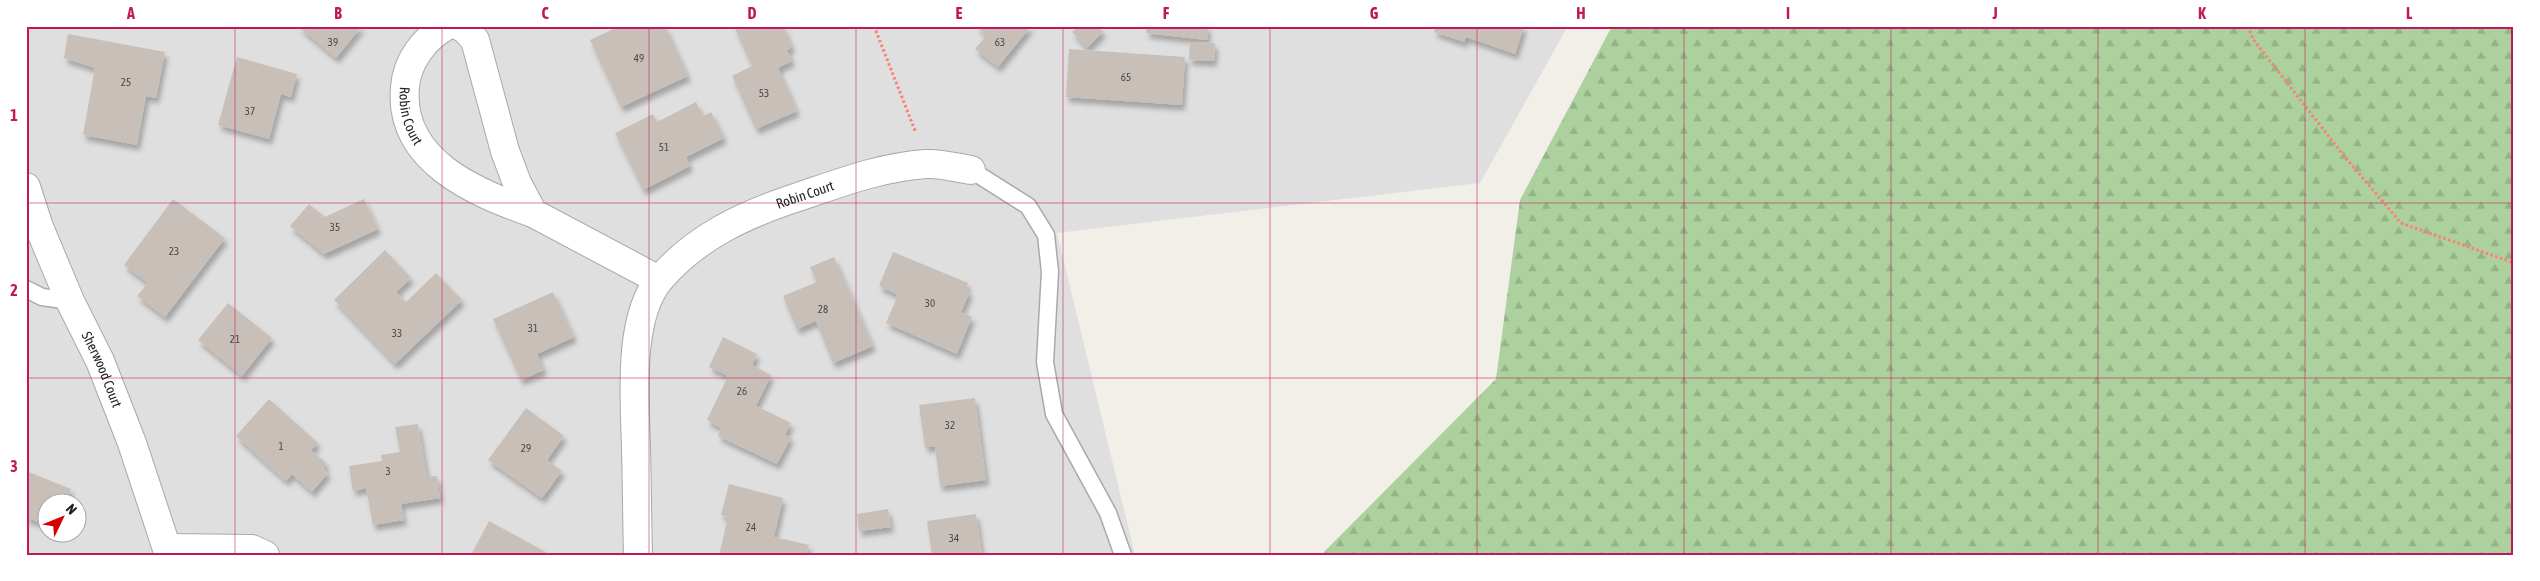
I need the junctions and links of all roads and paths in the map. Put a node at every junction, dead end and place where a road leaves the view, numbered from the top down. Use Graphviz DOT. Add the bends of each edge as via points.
graph roads {
  1 [pos="446,26"];
  2 [pos="460,26"];
  3 [pos="874,26"];
  4 [pos="2248,26"];
  5 [pos="928,164"];
  6 [pos="971,170"];
  7 [pos="26,187"];
  8 [pos="533,213"];
  9 [pos="2514,263"];
  10 [pos="659,280"];
  11 [pos="26,288"];
  12 [pos="70,301"];
  13 [pos="168,551"];
  14 [pos="265,555"];
  15 [pos="638,555"];
  16 [pos="1123,555"];
  1 -- 8 [label="street, Robin Court" via="433,34 416,54 406,78 404,100 410,129 425,153 458,181 490,198"];
  2 -- 8 [label="street" via="474,40 504,151"];
  3 -- 5 [label="path"];
  4 -- 9 [label="path" via="2253,39 2400,223"];
  5 -- 6 [label="street, Robin Court"];
  5 -- 10 [label="street, Robin Court" via="884,169 729,224 698,243"];
  6 -- 16 [label="lane" via="1028,206 1046,235 1050,272 1045,362 1054,414 1108,513"];
  7 -- 12 [label="street, Sherwood Court"];
  8 -- 10 [label="street, Robin Court"];
  10 -- 15 [label="street, Robin Court" via="646,307 637,343 634,377"];
  11 -- 12 [label="lane" via="42,297"];
  12 -- 13 [label="street, Sherwood Court" via="100,361"];
  13 -- 14 [label="street" via="252,548"];
}
